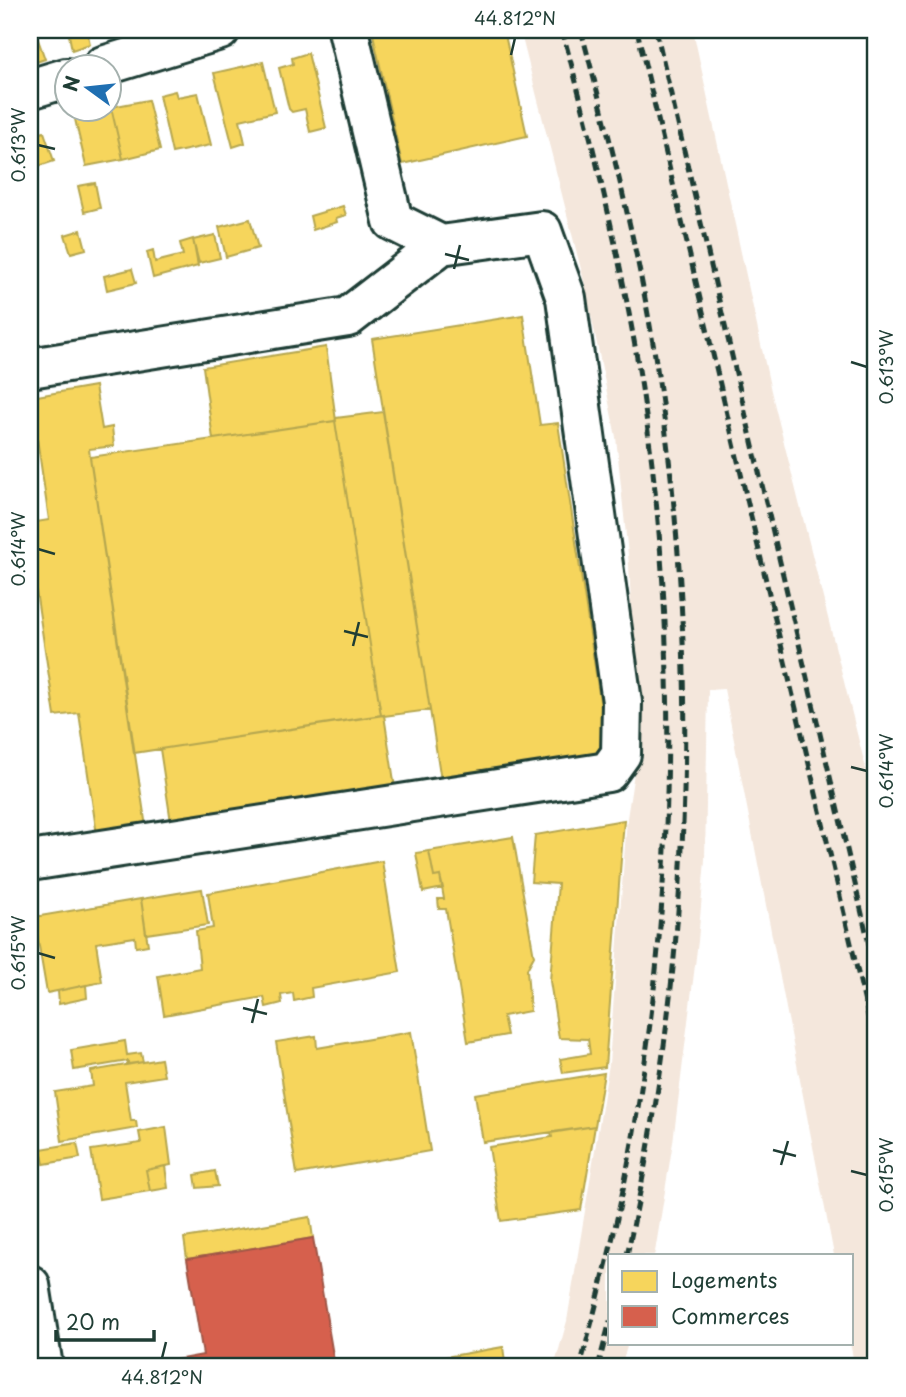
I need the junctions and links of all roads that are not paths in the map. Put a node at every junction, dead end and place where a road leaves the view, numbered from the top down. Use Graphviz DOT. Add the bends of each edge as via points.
graph roads {
  1 [pos="220,30"];
  2 [pos="348,30"];
  3 [pos="122,60"];
  4 [pos="52,82"];
  5 [pos="30,89"];
  6 [pos="441,245"];
  7 [pos="30,369"];
  8 [pos="30,861"];
  9 [pos="30,1285"];
  10 [pos="43,1367"];
  1 -- 3 [label="street"];
  2 -- 6 [label="street" via="393,221"];
  4 -- 5 [label="street"];
  6 -- 7 [label="street" via="348,317"];
  6 -- 8 [label="street" via="542,231 566,298 622,702 621,754 608,772"];
  9 -- 10 [label="street"];
}
